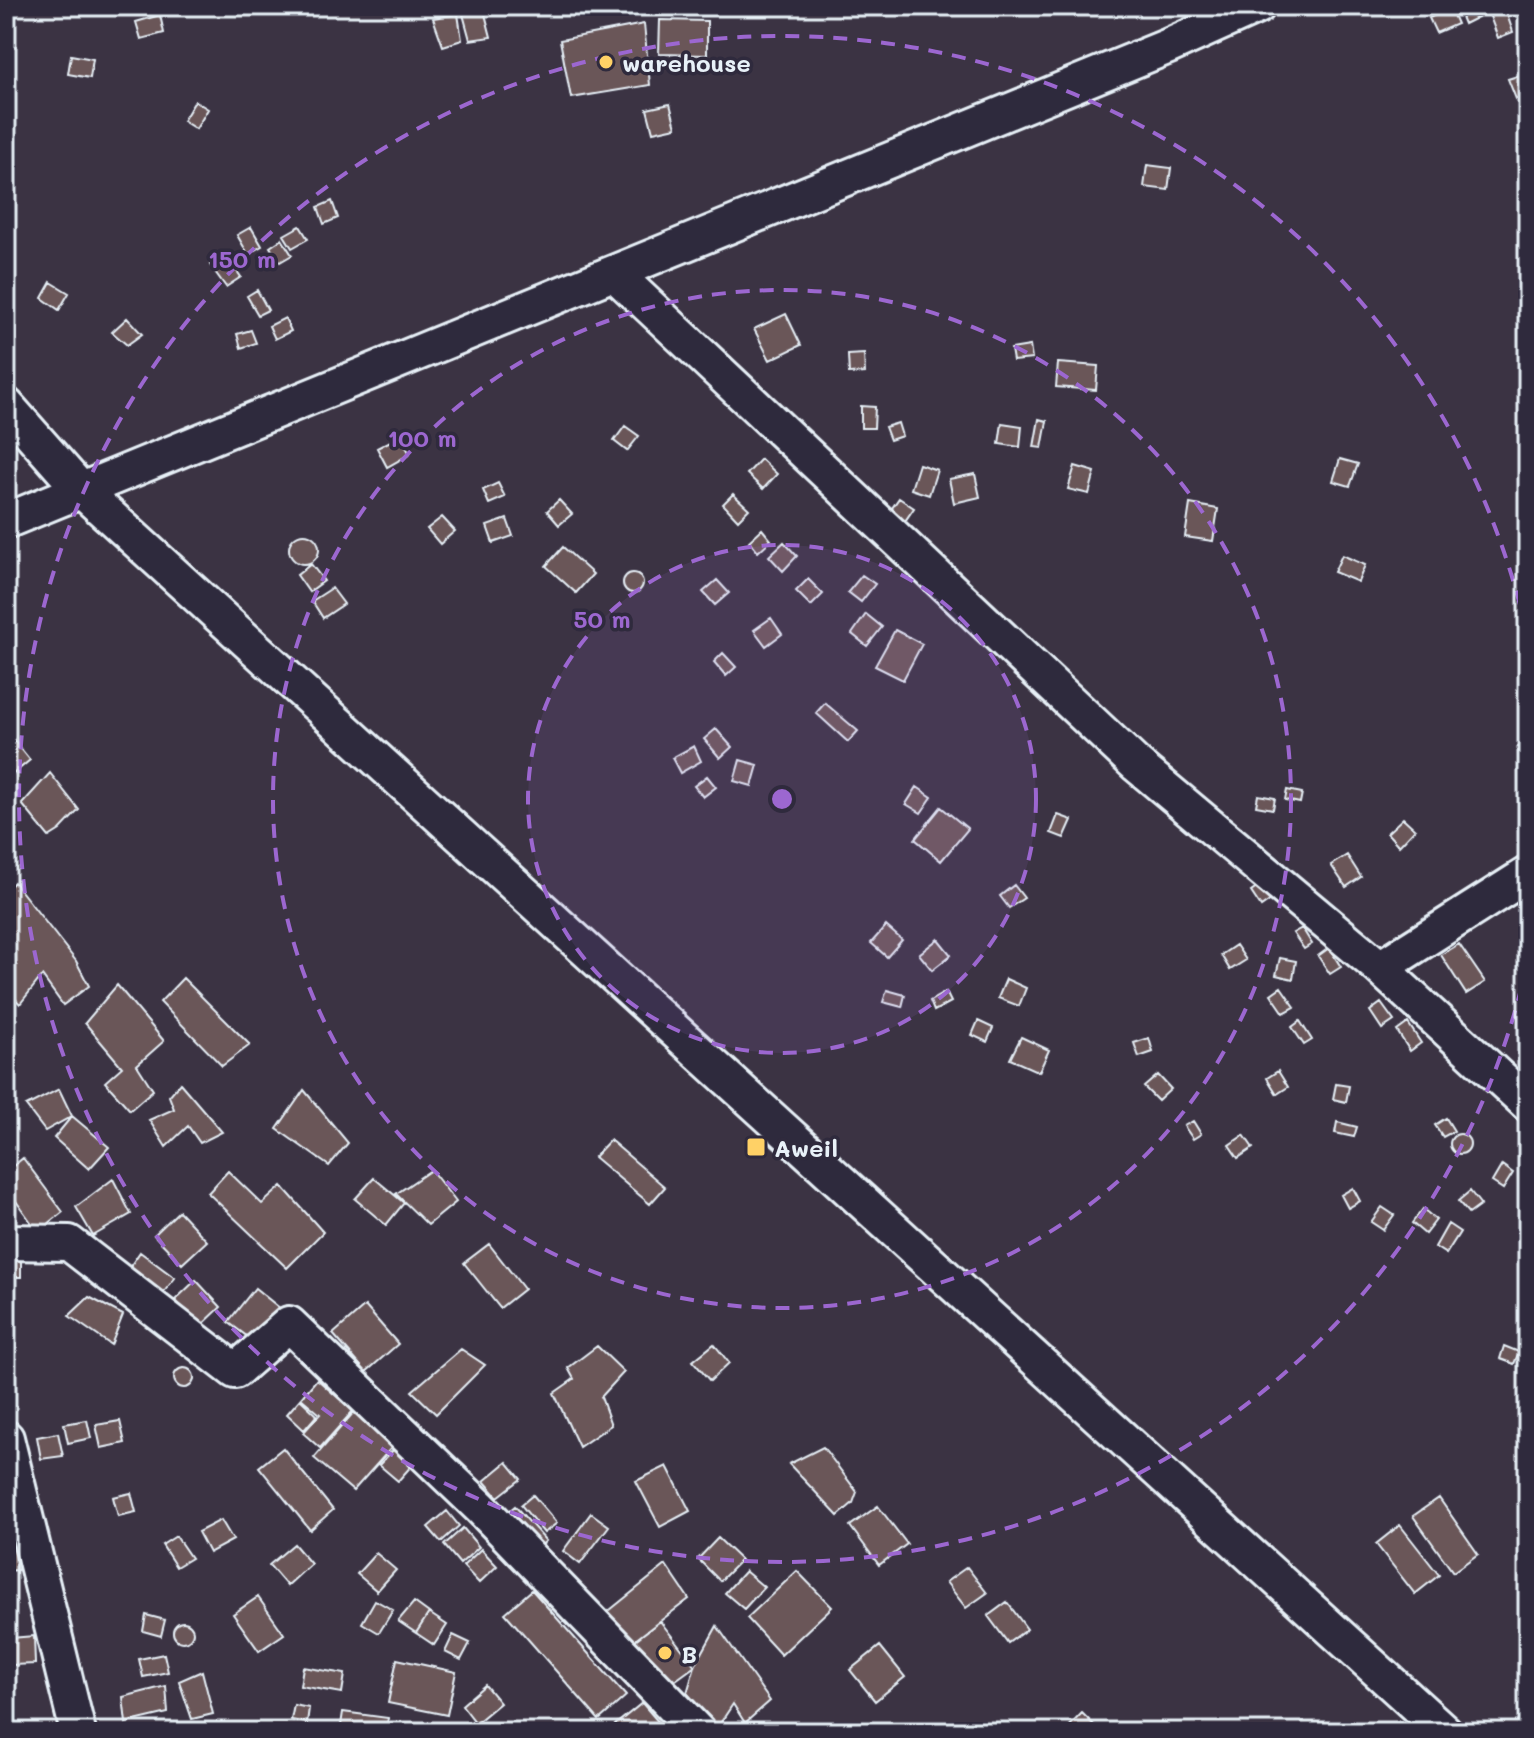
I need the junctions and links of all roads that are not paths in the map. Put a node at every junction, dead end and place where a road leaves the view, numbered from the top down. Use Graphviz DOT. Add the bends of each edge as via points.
graph roads {
  1 [pos="1258,6"];
  2 [pos="614,273"];
  3 [pos="6,405"];
  4 [pos="6,487"];
  5 [pos="80,489"];
  6 [pos="37,505"];
  7 [pos="6,521"];
  8 [pos="1528,874"];
  9 [pos="1380,968"];
  10 [pos="1528,1104"];
  11 [pos="6,1242"];
  12 [pos="7,1445"];
  13 [pos="78,1732"];
  14 [pos="698,1732"];
  15 [pos="1445,1732"];
  1 -- 2 [label="street"];
  2 -- 5 [label="street"];
  2 -- 9 [label="street" via="1137,765"];
  3 -- 5 [label="street"];
  4 -- 6 [label="street"];
  5 -- 6 [label="street"];
  5 -- 15 [label="street"];
  6 -- 7 [label="street"];
  8 -- 9 [label="street"];
  9 -- 10 [label="street"];
  11 -- 14 [label="street" via="69,1243 235,1371 289,1324 481,1508"];
  12 -- 13 [label="street"];
}
